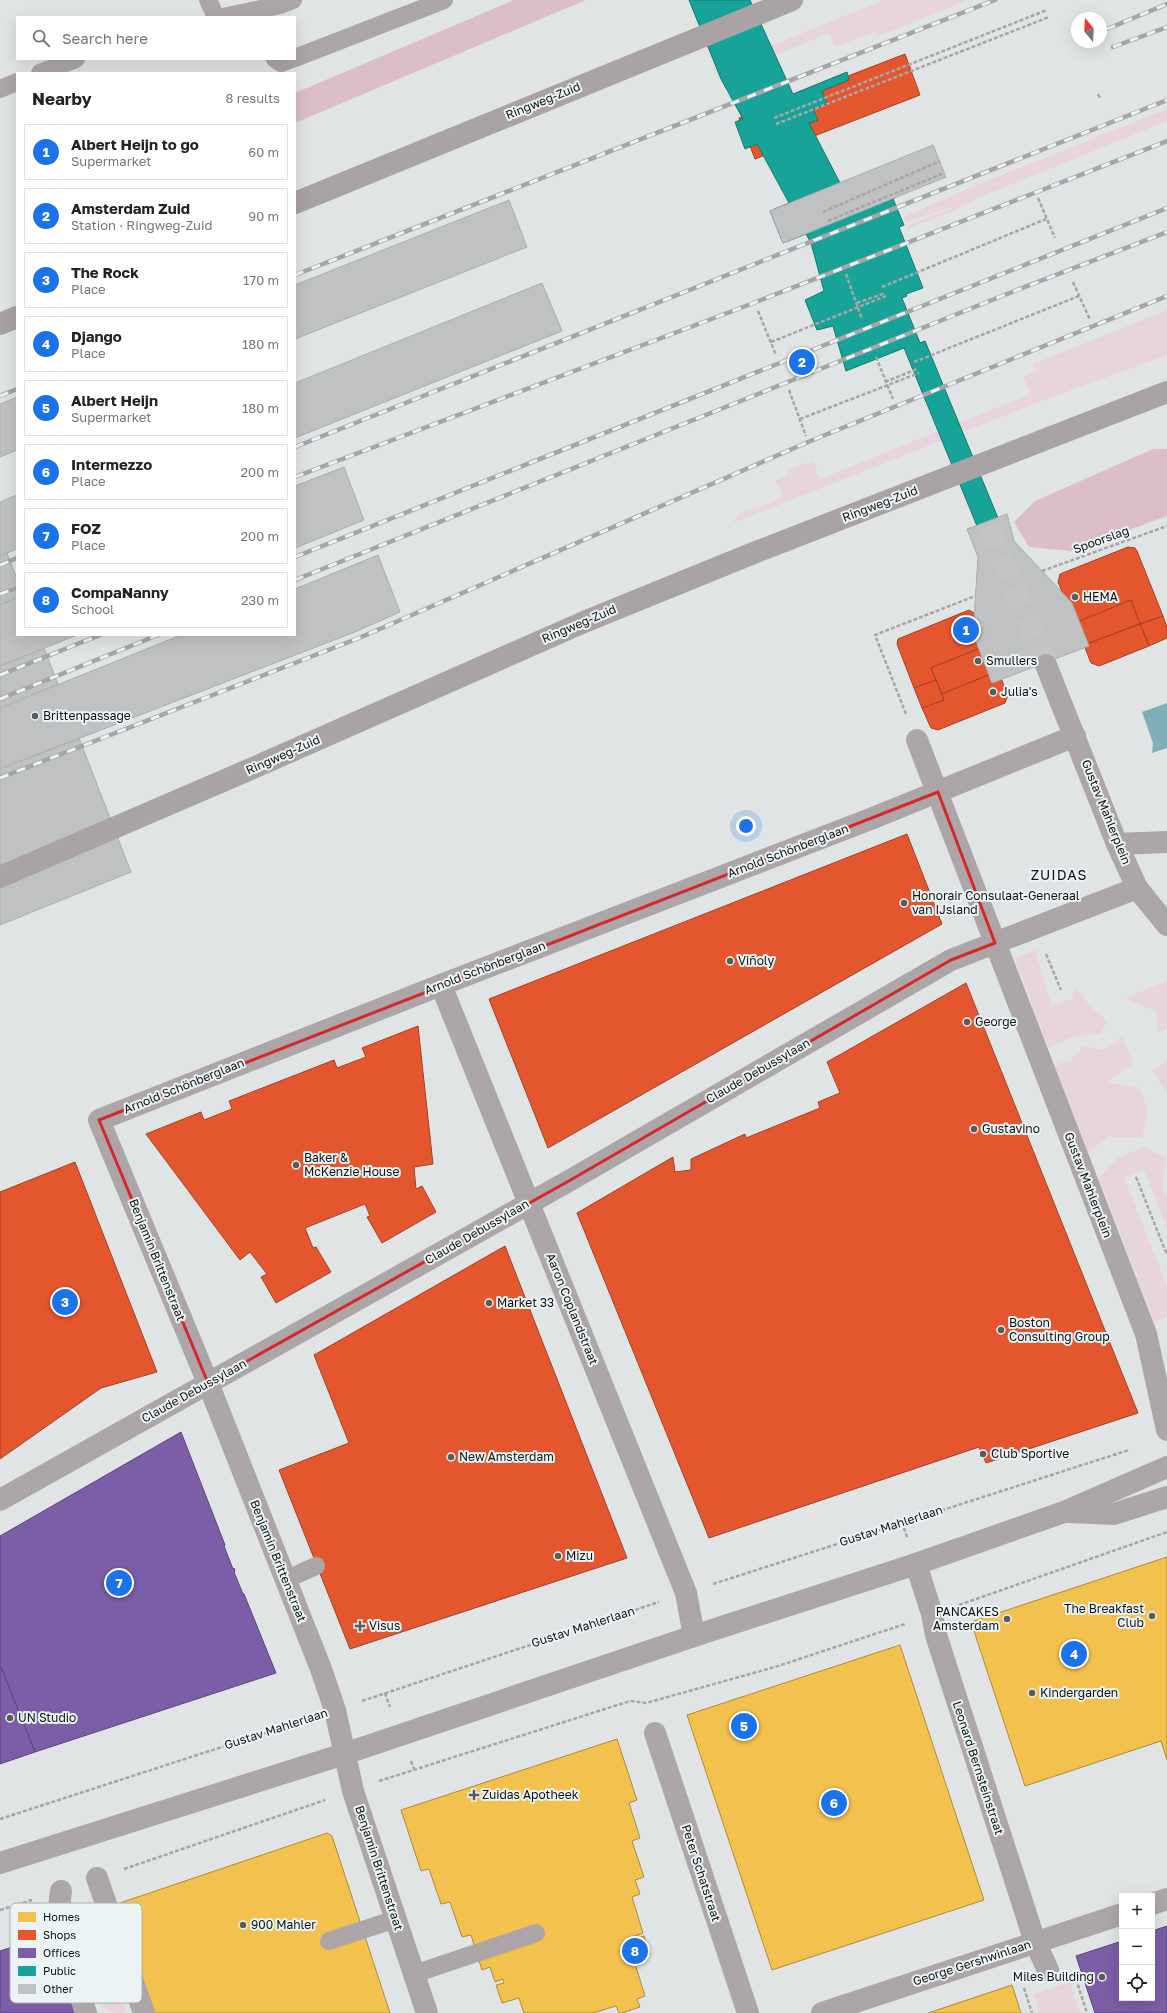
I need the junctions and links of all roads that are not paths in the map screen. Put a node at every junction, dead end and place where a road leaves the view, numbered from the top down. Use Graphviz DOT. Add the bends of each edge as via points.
graph roads {
  1 [pos="208,0"];
  2 [pos="293,0"];
  3 [pos="444,0"];
  4 [pos="792,0"];
  5 [pos="216,16"];
  6 [pos="228,16"];
  7 [pos="296,58"];
  8 [pos="73,60"];
  9 [pos="276,60"];
  10 [pos="289,60"];
  11 [pos="43,72"];
  12 [pos="16,82"];
  13 [pos="0,89"];
  14 [pos="296,203"];
  15 [pos="16,317"];
  16 [pos="0,324"];
  17 [pos="1167,392"];
  18 [pos="1046,665"];
  19 [pos="1076,736"];
  20 [pos="917,740"];
  21 [pos="938,792"];
  22 [pos="1167,842"];
  23 [pos="1118,844"];
  24 [pos="0,877"];
  25 [pos="1137,888"];
  26 [pos="1167,926"];
  27 [pos="995,944"];
  28 [pos="441,984"];
  29 [pos="99,1120"];
  30 [pos="530,1202"];
  31 [pos="208,1383"];
  32 [pos="1167,1430"];
  33 [pos="1167,1467"];
  34 [pos="1167,1497"];
  35 [pos="0,1500"];
  36 [pos="1064,1512"];
  37 [pos="916,1564"];
  38 [pos="316,1566"];
  39 [pos="285,1580"];
  40 [pos="694,1636"];
  41 [pos="655,1733"];
  42 [pos="344,1754"];
  43 [pos="0,1864"];
  44 [pos="97,1878"];
  45 [pos="61,1891"];
  46 [pos="1167,1899"];
  47 [pos="60,1903"];
  48 [pos="106,1903"];
  49 [pos="1155,1903"];
  50 [pos="1119,1915"];
  51 [pos="396,1919"];
  52 [pos="536,1933"];
  53 [pos="328,1941"];
  54 [pos="1034,1942"];
  55 [pos="1048,1970"];
  56 [pos="414,1974"];
  57 [pos="83,2003"];
  58 [pos="141,2003"];
  59 [pos="86,2013"];
  60 [pos="144,2013"];
  61 [pos="427,2013"];
  62 [pos="748,2013"];
  63 [pos="822,2013"];
  1 -- 5 [label="lane"];
  2 -- 6 [label="lane"];
  3 -- 7 [label="lane"];
  4 -- 14 [label="highway, Ringweg-Zuid"];
  8 -- 11 [label="lane"];
  9 -- 10 [label="lane" via="281,63"];
  12 -- 13 [label="lane"];
  15 -- 16 [label="highway"];
  17 -- 24 [label="highway, Ringweg-Zuid" via="584,622"];
  18 -- 19 [label="street, Gustav Mahlerplein"];
  19 -- 21 [label="street"];
  19 -- 23 [label="street, Gustav Mahlerplein"];
  20 -- 21 [label="street, Gustav Mahlerplein"];
  21 -- 27 [label="street, Gustav Mahlerplein"];
  21 -- 28 [label="street, Arnold Schönberglaan"];
  22 -- 23 [label="street"];
  23 -- 25 [label="street, Gustav Mahlerplein"];
  25 -- 26 [label="street, Gustav Mahlerplein"];
  25 -- 27 [label="street"];
  27 -- 30 [label="street, Claude Debussylaan" via="951,960"];
  27 -- 32 [label="street, Gustav Mahlerplein" via="1146,1334"];
  28 -- 29 [label="street, Arnold Schönberglaan"];
  28 -- 30 [label="street, Aaron Coplandstraat"];
  29 -- 31 [label="street, Benjamin Brittenstraat"];
  30 -- 31 [label="street, Claude Debussylaan"];
  30 -- 40 [label="street, Aaron Coplandstraat" via="686,1593"];
  31 -- 35 [label="street, Claude Debussylaan"];
  31 -- 39 [label="street, Benjamin Brittenstraat"];
  33 -- 36 [label="street"];
  34 -- 36 [label="street" via="1114,1514"];
  36 -- 37 [label="street"];
  37 -- 40 [label="street"];
  37 -- 54 [label="street, Leonard Bernsteinstraat" via="932,1614 936,1636"];
  38 -- 39 [label="lane"];
  39 -- 42 [label="street, Benjamin Brittenstraat" via="335,1710"];
  40 -- 42 [label="street"];
  41 -- 62 [label="street, Peter Schatstraat"];
  42 -- 43 [label="street"];
  42 -- 51 [label="street, Benjamin Brittenstraat" via="353,1791"];
  44 -- 48 [label="street"];
  45 -- 47 [label="street"];
  46 -- 49 [label="street"];
  50 -- 54 [label="street, George Gershwinlaan"];
  51 -- 53 [label="lane"];
  51 -- 56 [label="street, Benjamin Brittenstraat"];
  52 -- 56 [label="lane"];
  54 -- 55 [label="street, Leonard Bernsteinstraat"];
  54 -- 63 [label="street, George Gershwinlaan"];
  56 -- 61 [label="street, Benjamin Brittenstraat"];
  57 -- 59 [label="street"];
  58 -- 60 [label="street"];
}
